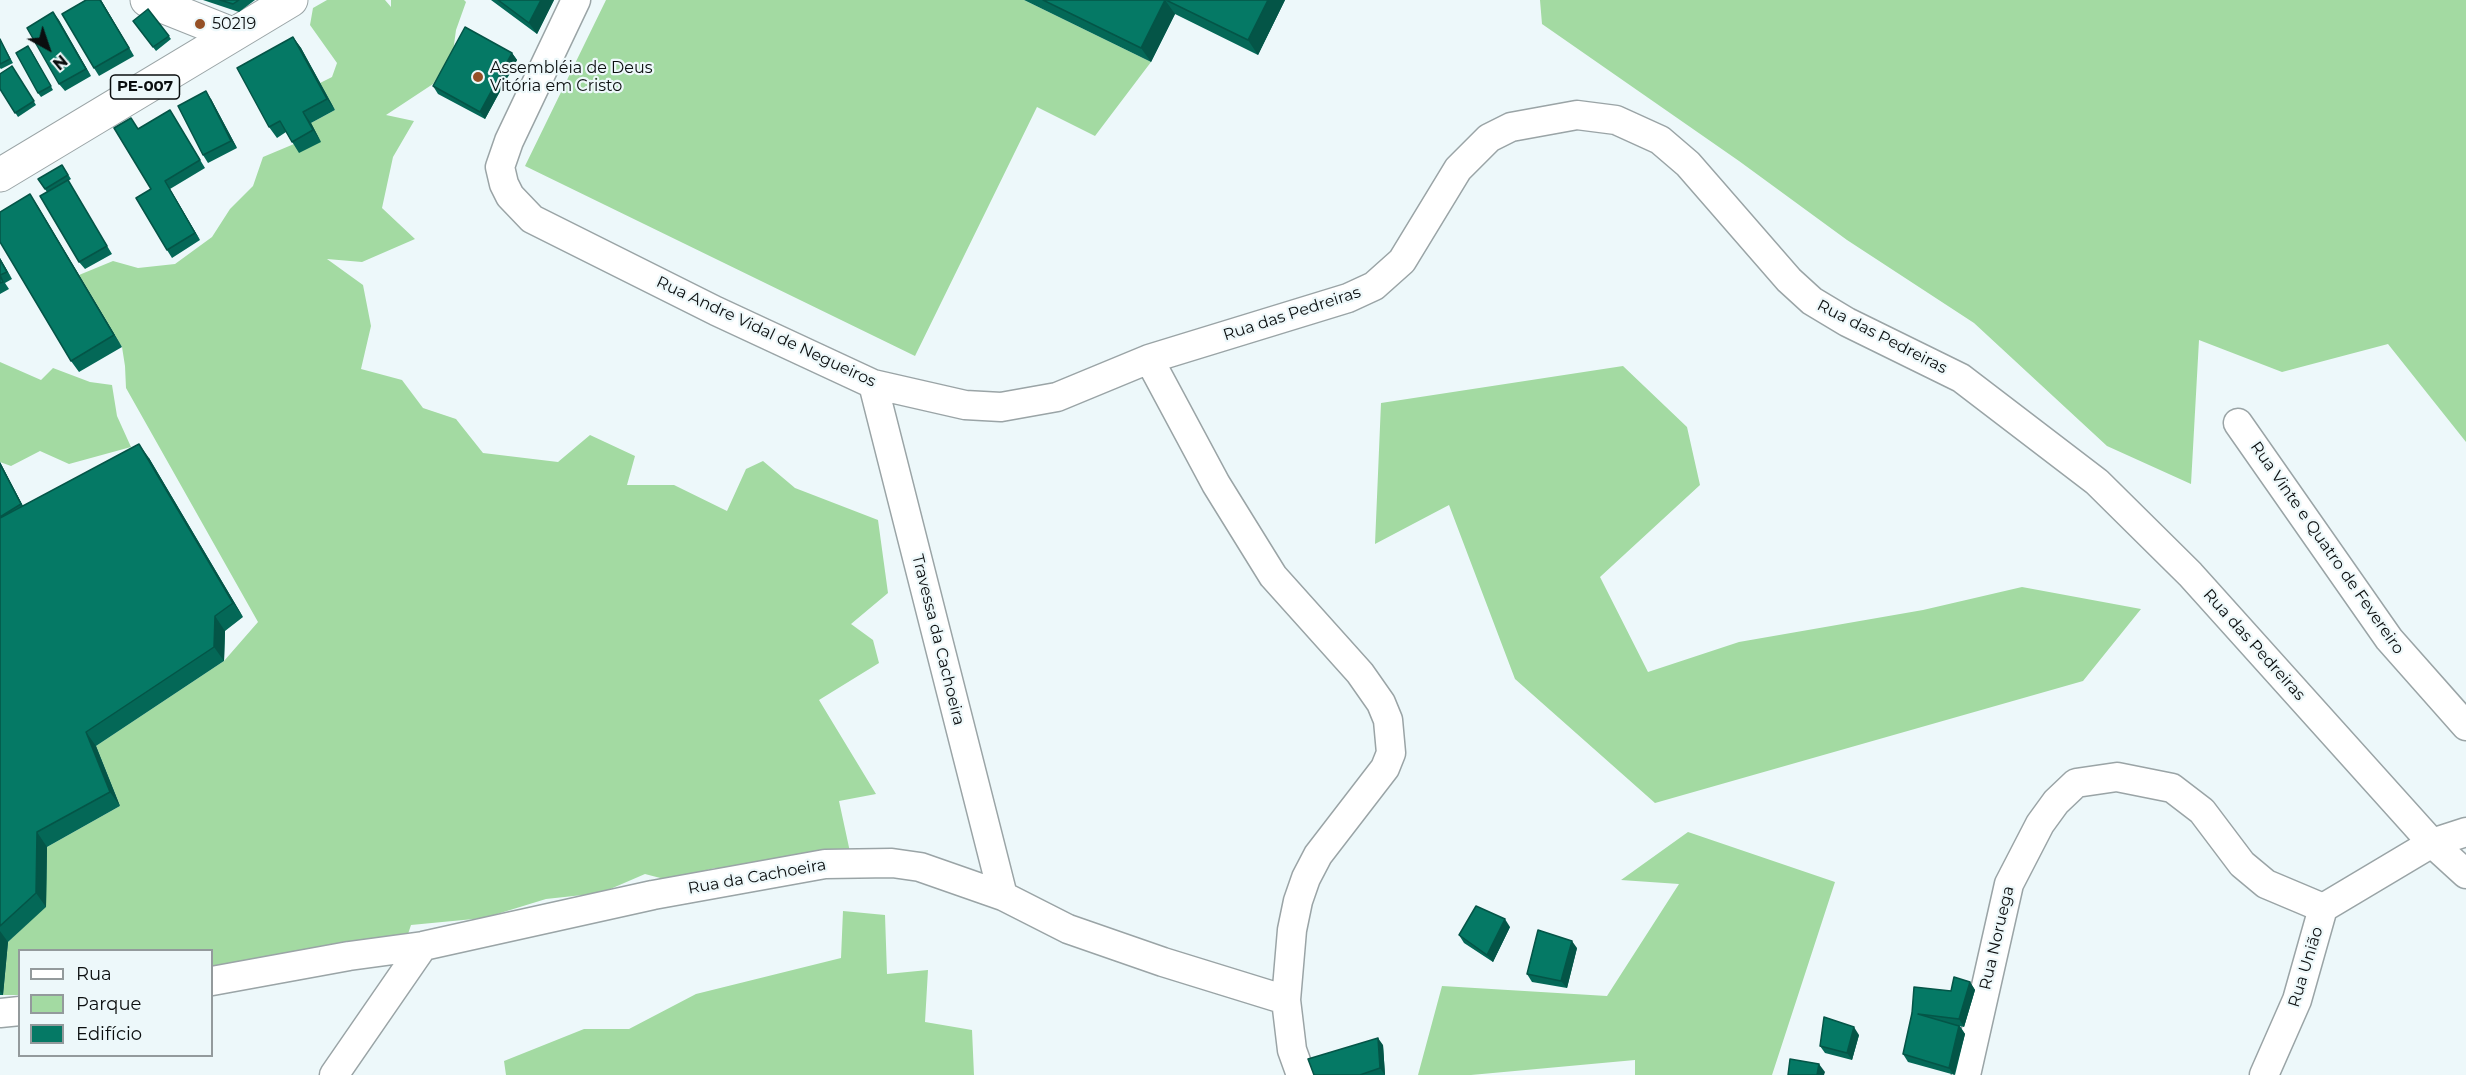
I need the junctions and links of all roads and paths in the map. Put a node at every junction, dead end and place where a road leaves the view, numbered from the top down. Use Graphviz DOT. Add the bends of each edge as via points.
graph roads {
  1 [pos="147,0"];
  2 [pos="291,0"];
  3 [pos="576,0"];
  4 [pos="232,34"];
  5 [pos="0,175"];
  6 [pos="1149,359"];
  7 [pos="873,384"];
  8 [pos="2238,423"];
  9 [pos="2466,726"];
  10 [pos="2466,832"];
  11 [pos="2432,843"];
  12 [pos="2466,874"];
  13 [pos="1003,896"];
  14 [pos="2323,908"];
  15 [pos="423,946"];
  16 [pos="213,981"];
  17 [pos="1286,1000"];
  18 [pos="18,1011"];
  19 [pos="0,1013"];
  20 [pos="334,1075"];
  21 [pos="1300,1075"];
  22 [pos="1966,1075"];
  23 [pos="2264,1075"];
  1 -- 4 [label="main road"];
  2 -- 4 [label="main road, PE-007"];
  3 -- 7 [label="street, Rua Andre Vidal de Negueiros" via="509,141 501,167 510,196 532,219"];
  4 -- 5 [label="main road, PE-007"];
  6 -- 7 [label="street, Rua Andre Vidal de Negueiros" via="1057,397 1001,407 964,405"];
  6 -- 11 [label="street, Rua das Pedreiras" via="1348,298 1374,286 1402,261 1458,169 1489,138 1511,127 1577,115 1616,120 1660,140 1688,165 1812,301 1961,378 2097,482 2190,574"];
  6 -- 17 [label="street" via="1216,484 1273,576 1360,673 1388,720 1391,753 1385,768 1335,831 1305,878 1292,930"];
  7 -- 13 [label="street, Travessa da Cachoeira"];
  8 -- 9 [label="street, Rua Vinte e Quatro de Fevereiro" via="2389,639"];
  10 -- 11 [label="street, Rua União"];
  11 -- 12 [label="street, Rua das Pedreiras"];
  11 -- 14 [label="street, Rua União"];
  13 -- 15 [label="street, Rua da Cachoeira" via="920,867 892,863 825,864 653,895"];
  13 -- 17 [label="street, Rua da Cachoeira" via="1068,929"];
  14 -- 22 [label="street, Rua Noruega" via="2266,884 2242,864 2202,811 2172,788 2117,777 2076,783 2040,824 2009,884"];
  14 -- 23 [label="street, Rua União" via="2297,1000"];
  15 -- 16 [label="street, Rua da Cachoeira"];
  15 -- 20 [label="street"];
  17 -- 21 [label="street"];
  18 -- 19 [label="street"];
}
